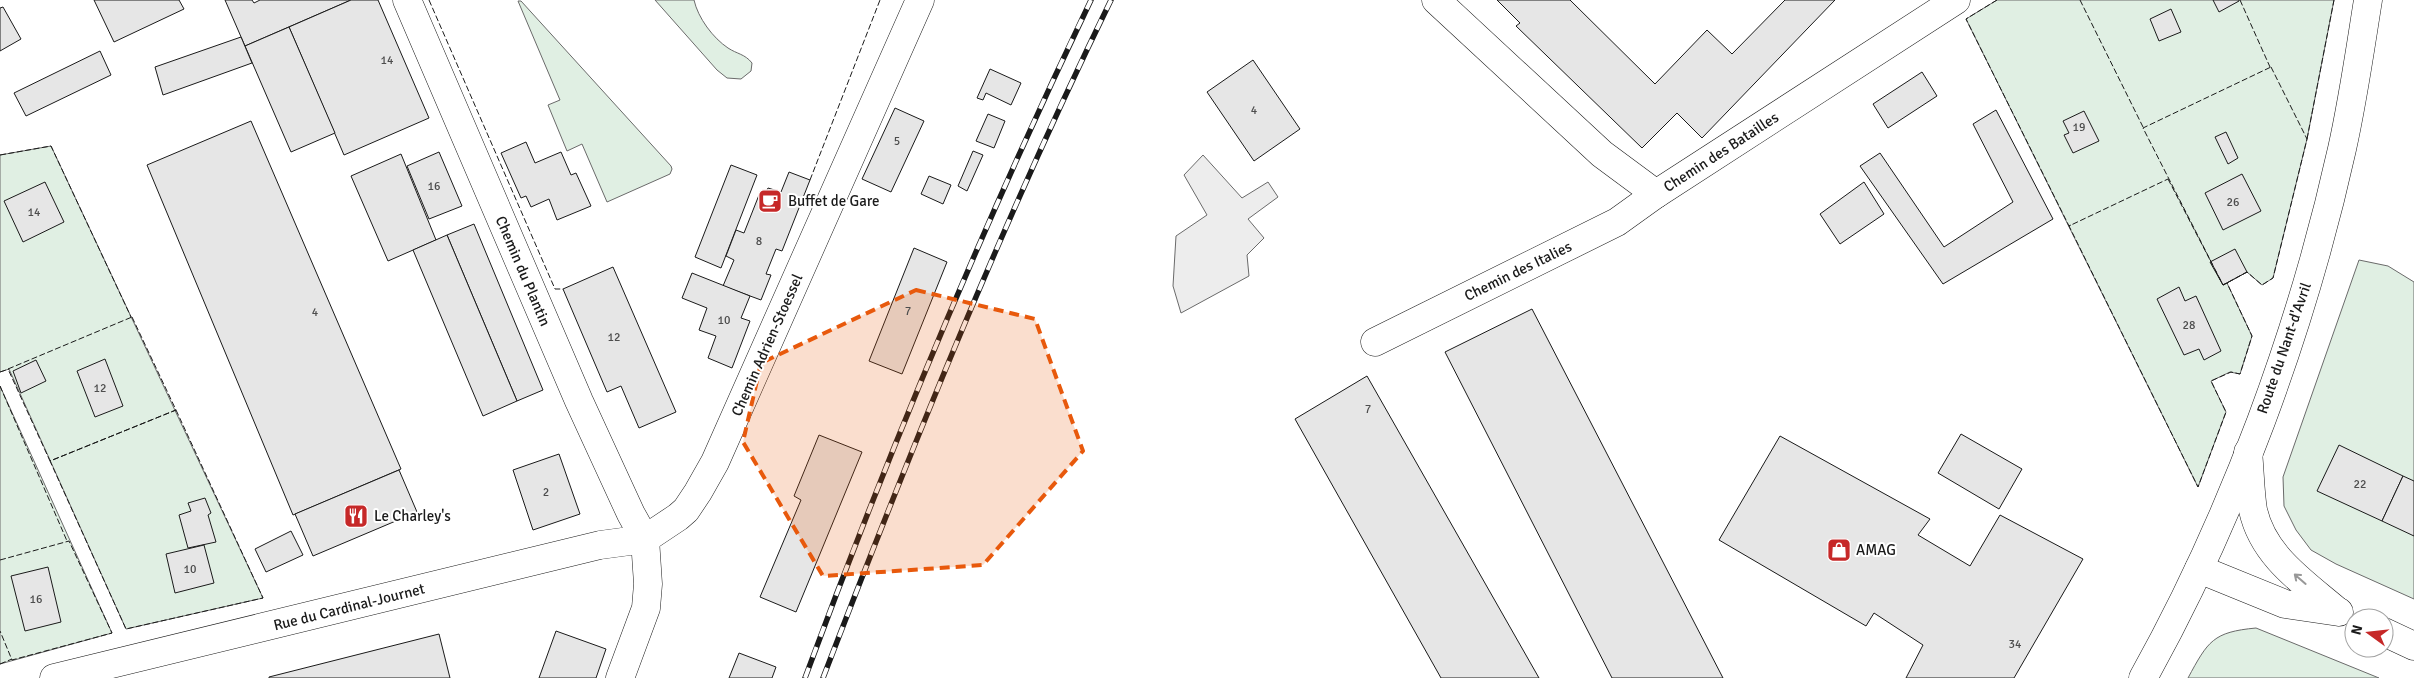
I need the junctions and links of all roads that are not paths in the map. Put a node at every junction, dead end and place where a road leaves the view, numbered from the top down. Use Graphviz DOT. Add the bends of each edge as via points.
graph roads {
  1 [pos="407,0"];
  2 [pos="920,0"];
  3 [pos="1436,0"];
  4 [pos="1956,0"];
  5 [pos="2368,0"];
  6 [pos="1656,194"];
  7 [pos="1375,342"];
  8 [pos="2248,452"];
  9 [pos="645,539"];
  10 [pos="2199,569"];
  11 [pos="2344,613"];
  12 [pos="2344,615"];
  13 [pos="2394,637"];
  14 [pos="2414,646"];
  15 [pos="54,678"];
  16 [pos="620,678"];
  17 [pos="2143,678"];
  1 -- 9 [label="street, Chemin du Plantin" via="579,401"];
  2 -- 9 [label="street, Chemin Adrien-Stoessel" via="715,462 686,510"];
  3 -- 6 [label="street, Chemin des Batailles" via="1602,154"];
  4 -- 6 [label="street, Chemin des Batailles"];
  5 -- 8 [label="street, Route du Nant-d'Avril" via="2342,148 2323,226"];
  6 -- 7 [label="street, Chemin des Italies" via="1617,222"];
  8 -- 10 [label="street, Route du Nant-d'Avril"];
  11 -- 8 [label="street, one-way" via="2277,559 2268,546 2253,509"];
  9 -- 15 [label="street, Rue du Cardinal-Journet" via="600,544"];
  9 -- 16 [label="street" via="646,608"];
  10 -- 12 [label="street" via="2285,604"];
  10 -- 17 [label="street, Route du Nant-d'Avril"];
  13 -- 14 [label="street"];
}
